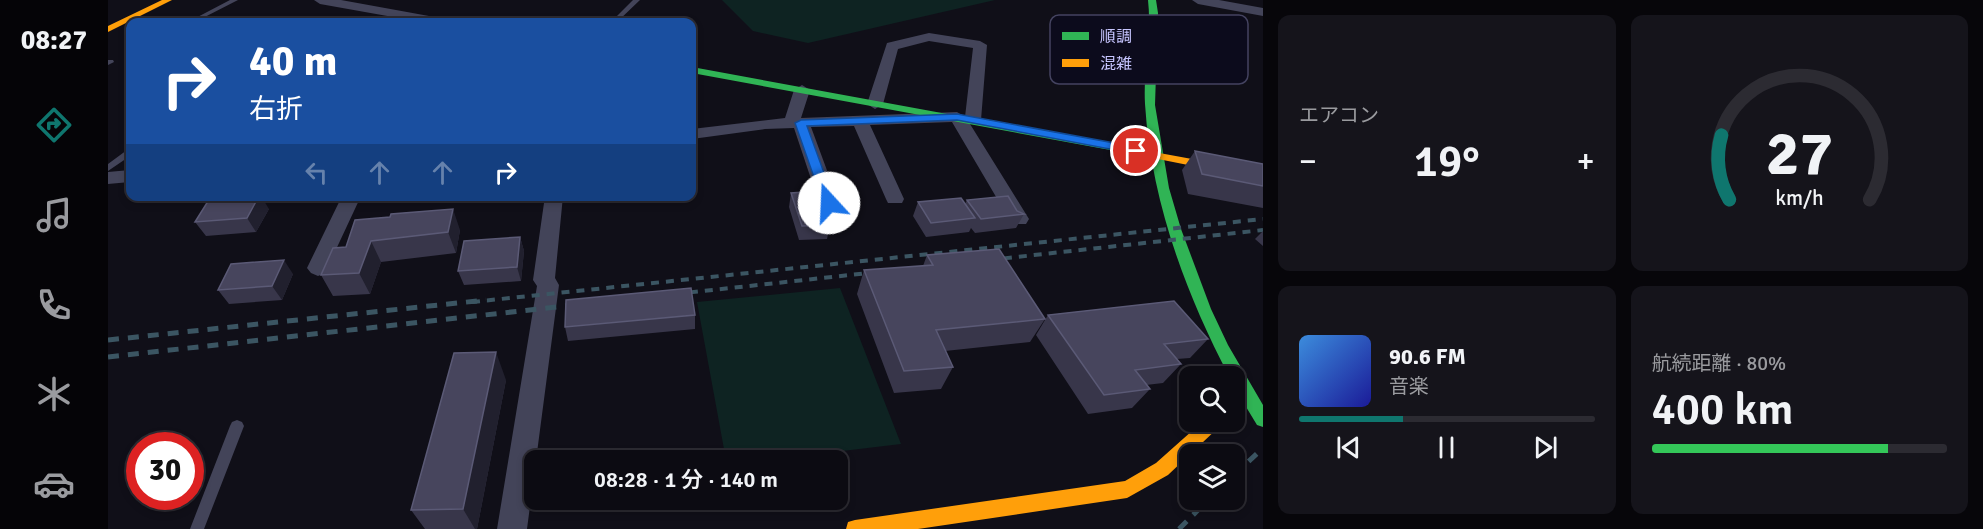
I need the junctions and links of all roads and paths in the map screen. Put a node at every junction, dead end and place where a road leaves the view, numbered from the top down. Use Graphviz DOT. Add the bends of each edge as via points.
graph roads {
  1 [pos="168,0"];
  2 [pos="236,0"];
  3 [pos="320,0"];
  4 [pos="637,0"];
  5 [pos="1152,0"];
  6 [pos="1198,0"];
  7 [pos="1263,12"];
  8 [pos="1152,15"];
  9 [pos="131,18"];
  10 [pos="199,18"];
  11 [pos="418,18"];
  12 [pos="618,18"];
  13 [pos="126,20"];
  14 [pos="108,29"];
  15 [pos="696,71"];
  16 [pos="1150,84"];
  17 [pos="802,90"];
  18 [pos="875,104"];
  19 [pos="965,118"];
  20 [pos="859,119"];
  21 [pos="796,124"];
  22 [pos="696,134"];
  23 [pos="126,155"];
  24 [pos="1160,155"];
  25 [pos="108,168"];
  26 [pos="126,176"];
  27 [pos="1263,176"];
  28 [pos="108,178"];
  29 [pos="894,199"];
  30 [pos="350,201"];
  31 [pos="553,201"];
  32 [pos="829,203"];
  33 [pos="1019,219"];
  34 [pos="318,268"];
  35 [pos="1227,366"];
  36 [pos="1245,404"];
  37 [pos="1263,420"];
  38 [pos="237,426"];
  39 [pos="1202,432"];
  40 [pos="197,529"];
  41 [pos="512,529"];
  42 [pos="855,529"];
  1 -- 9 [label="street"];
  2 -- 10 [label="lane"];
  3 -- 11 [label="street"];
  4 -- 12 [label="lane"];
  5 -- 8 [label="street"];
  6 -- 7 [label="street"];
  13 -- 14 [label="street"];
  15 -- 17 [label="street"];
  16 -- 24 [label="street" via="1150,104"];
  17 -- 18 [label="street"];
  17 -- 21 [label="street"];
  18 -- 19 [label="street"];
  18 -- 19 [label="street" via="892,46 929,37 980,45"];
  19 -- 20 [label="street"];
  19 -- 24 [label="street"];
  19 -- 33 [label="street"];
  20 -- 21 [label="street"];
  20 -- 29 [label="street"];
  21 -- 22 [label="street"];
  21 -- 32 [label="street"];
  23 -- 25 [label="lane"];
  24 -- 27 [label="street"];
  24 -- 35 [label="street" via="1174,228"];
  26 -- 28 [label="street"];
  30 -- 34 [label="street"];
  31 -- 41 [label="street" via="544,280 548,285 547,308"];
  36 -- 37 [label="street"];
  38 -- 40 [label="lane"];
  39 -- 42 [label="street" via="1154,476 1127,489"];
}
